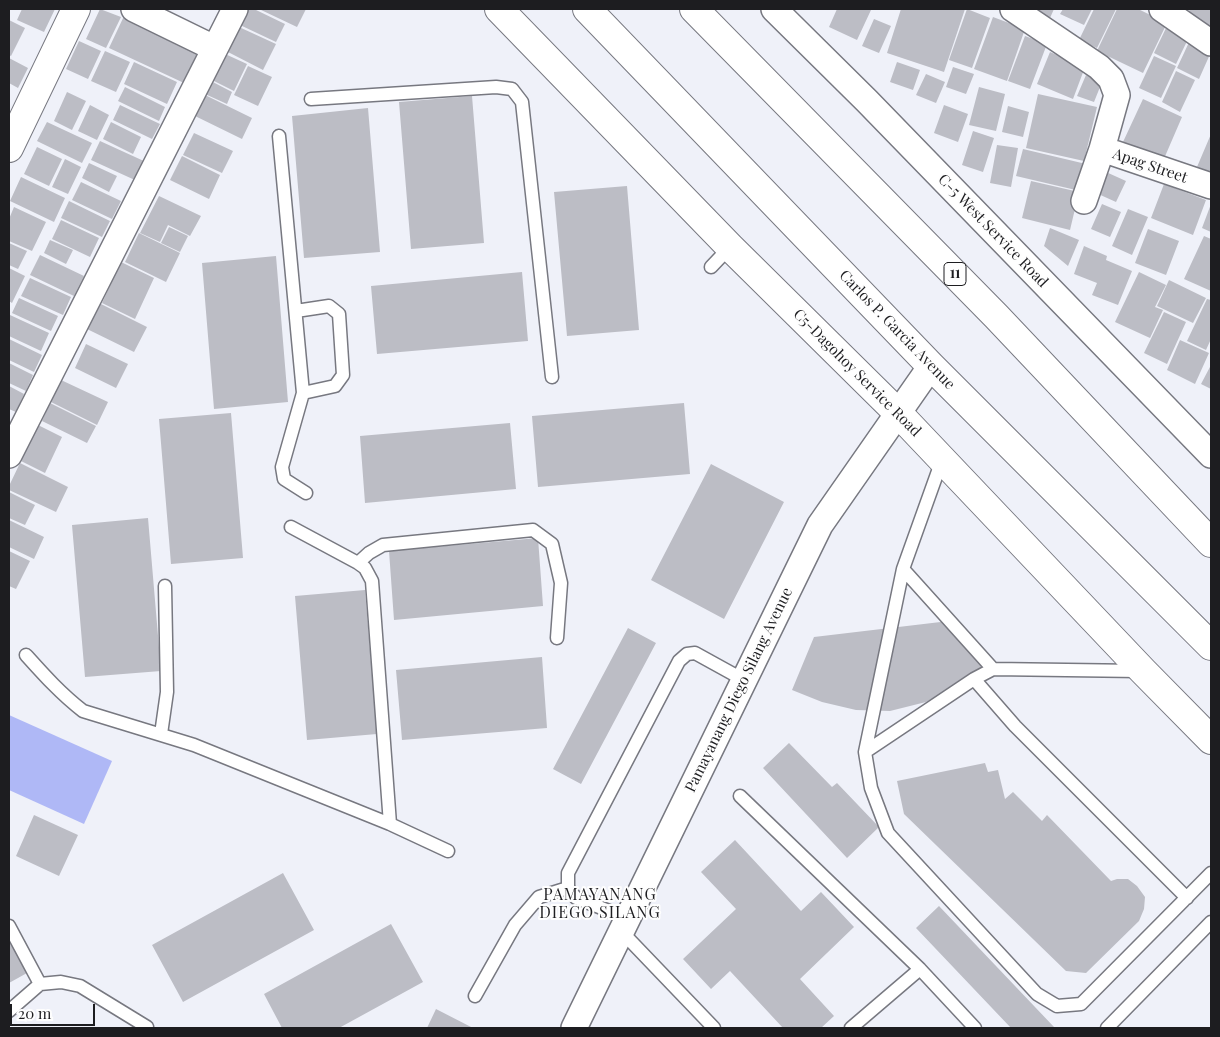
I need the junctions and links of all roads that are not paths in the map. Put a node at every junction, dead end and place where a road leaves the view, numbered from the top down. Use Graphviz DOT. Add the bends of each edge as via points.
graph roads {
  1 [pos="76,9"];
  2 [pos="134,9"];
  3 [pos="234,9"];
  4 [pos="499,9"];
  5 [pos="587,9"];
  6 [pos="694,9"];
  7 [pos="774,9"];
  8 [pos="1013,9"];
  9 [pos="1162,9"];
  10 [pos="1211,43"];
  11 [pos="214,48"];
  12 [pos="312,98"];
  13 [pos="279,136"];
  14 [pos="9,148"];
  15 [pos="1102,149"];
  16 [pos="1211,186"];
  17 [pos="1084,201"];
  18 [pos="730,246"];
  19 [pos="711,267"];
  20 [pos="296,311"];
  21 [pos="931,366"];
  22 [pos="552,377"];
  23 [pos="304,393"];
  24 [pos="897,412"];
  25 [pos="9,455"];
  26 [pos="1211,455"];
  27 [pos="942,460"];
  28 [pos="306,493"];
  29 [pos="291,527"];
  30 [pos="1211,543"];
  31 [pos="358,563"];
  32 [pos="903,569"];
  33 [pos="165,586"];
  34 [pos="557,638"];
  35 [pos="1211,646"];
  36 [pos="26,655"];
  37 [pos="993,669"];
  38 [pos="1143,671"];
  39 [pos="974,679"];
  40 [pos="744,680"];
  41 [pos="161,734"];
  42 [pos="1211,740"];
  43 [pos="865,752"];
  44 [pos="740,796"];
  45 [pos="390,824"];
  46 [pos="448,850"];
  47 [pos="1211,873"];
  48 [pos="568,888"];
  49 [pos="1187,898"];
  50 [pos="1211,922"];
  51 [pos="624,924"];
  52 [pos="9,926"];
  53 [pos="920,969"];
  54 [pos="40,984"];
  55 [pos="474,996"];
  56 [pos="9,1011"];
  57 [pos="147,1027"];
  58 [pos="574,1028"];
  59 [pos="714,1028"];
  60 [pos="851,1028"];
  61 [pos="975,1028"];
  62 [pos="1107,1028"];
  1 -- 14 [label="main road"];
  2 -- 11 [label="street"];
  3 -- 11 [label="street"];
  4 -- 18 [label="main road, C5-Dagohoy Service Road"];
  5 -- 21 [label="main road, Carlos P. Garcia Avenue"];
  6 -- 30 [label="main road, 11" via="996,316"];
  7 -- 26 [label="street, C-5 West Service Road" via="868,101"];
  8 -- 15 [label="street, Apag Street" via="1099,67 1111,79 1117,95"];
  9 -- 10 [label="street"];
  11 -- 25 [label="street"];
  12 -- 22 [label="lane" via="496,87 512,89 522,102"];
  13 -- 20 [label="lane"];
  15 -- 16 [label="street, Apag Street"];
  15 -- 17 [label="street"];
  18 -- 19 [label="lane"];
  18 -- 24 [label="main road, C5-Dagohoy Service Road"];
  20 -- 23 [label="lane"];
  20 -- 23 [label="lane" via="329,306 339,314 343,375 335,386"];
  21 -- 24 [label="street, Pamayanang Diego Silang Avenue"];
  21 -- 35 [label="main road, Carlos P. Garcia Avenue"];
  23 -- 28 [label="lane" via="282,468 284,479"];
  24 -- 27 [label="main road, C5-Dagohoy Service Road"];
  24 -- 40 [label="street, Pamayanang Diego Silang Avenue" via="820,525"];
  27 -- 32 [label="lane"];
  27 -- 38 [label="main road, C5-Dagohoy Service Road"];
  29 -- 31 [label="lane"];
  31 -- 34 [label="lane" via="383,545 534,530 552,544 561,583"];
  31 -- 45 [label="lane" via="372,581"];
  32 -- 37 [label="lane"];
  32 -- 43 [label="lane"];
  33 -- 41 [label="lane" via="167,692"];
  36 -- 41 [label="lane" via="68,700 83,711"];
  37 -- 38 [label="lane"];
  37 -- 39 [label="lane"];
  38 -- 42 [label="main road, C5-Dagohoy Service Road"];
  39 -- 43 [label="lane"];
  39 -- 49 [label="lane" via="1015,726"];
  40 -- 48 [label="lane" via="696,653 687,654 679,661 568,873"];
  40 -- 51 [label="street, Pamayanang Diego Silang Avenue"];
  41 -- 45 [label="lane"];
  43 -- 49 [label="lane" via="871,788 888,833 1037,994 1057,1006 1081,1004"];
  44 -- 53 [label="lane"];
  45 -- 46 [label="lane"];
  47 -- 49 [label="lane"];
  48 -- 51 [label="lane" via="576,898"];
  48 -- 55 [label="lane" via="539,897 515,925"];
  50 -- 62 [label="lane"];
  51 -- 58 [label="street, Pamayanang Diego Silang Avenue"];
  51 -- 59 [label="lane"];
  52 -- 54 [label="lane"];
  53 -- 60 [label="lane"];
  53 -- 61 [label="lane"];
  54 -- 56 [label="lane"];
  54 -- 57 [label="lane" via="61,982 80,986"];
}
